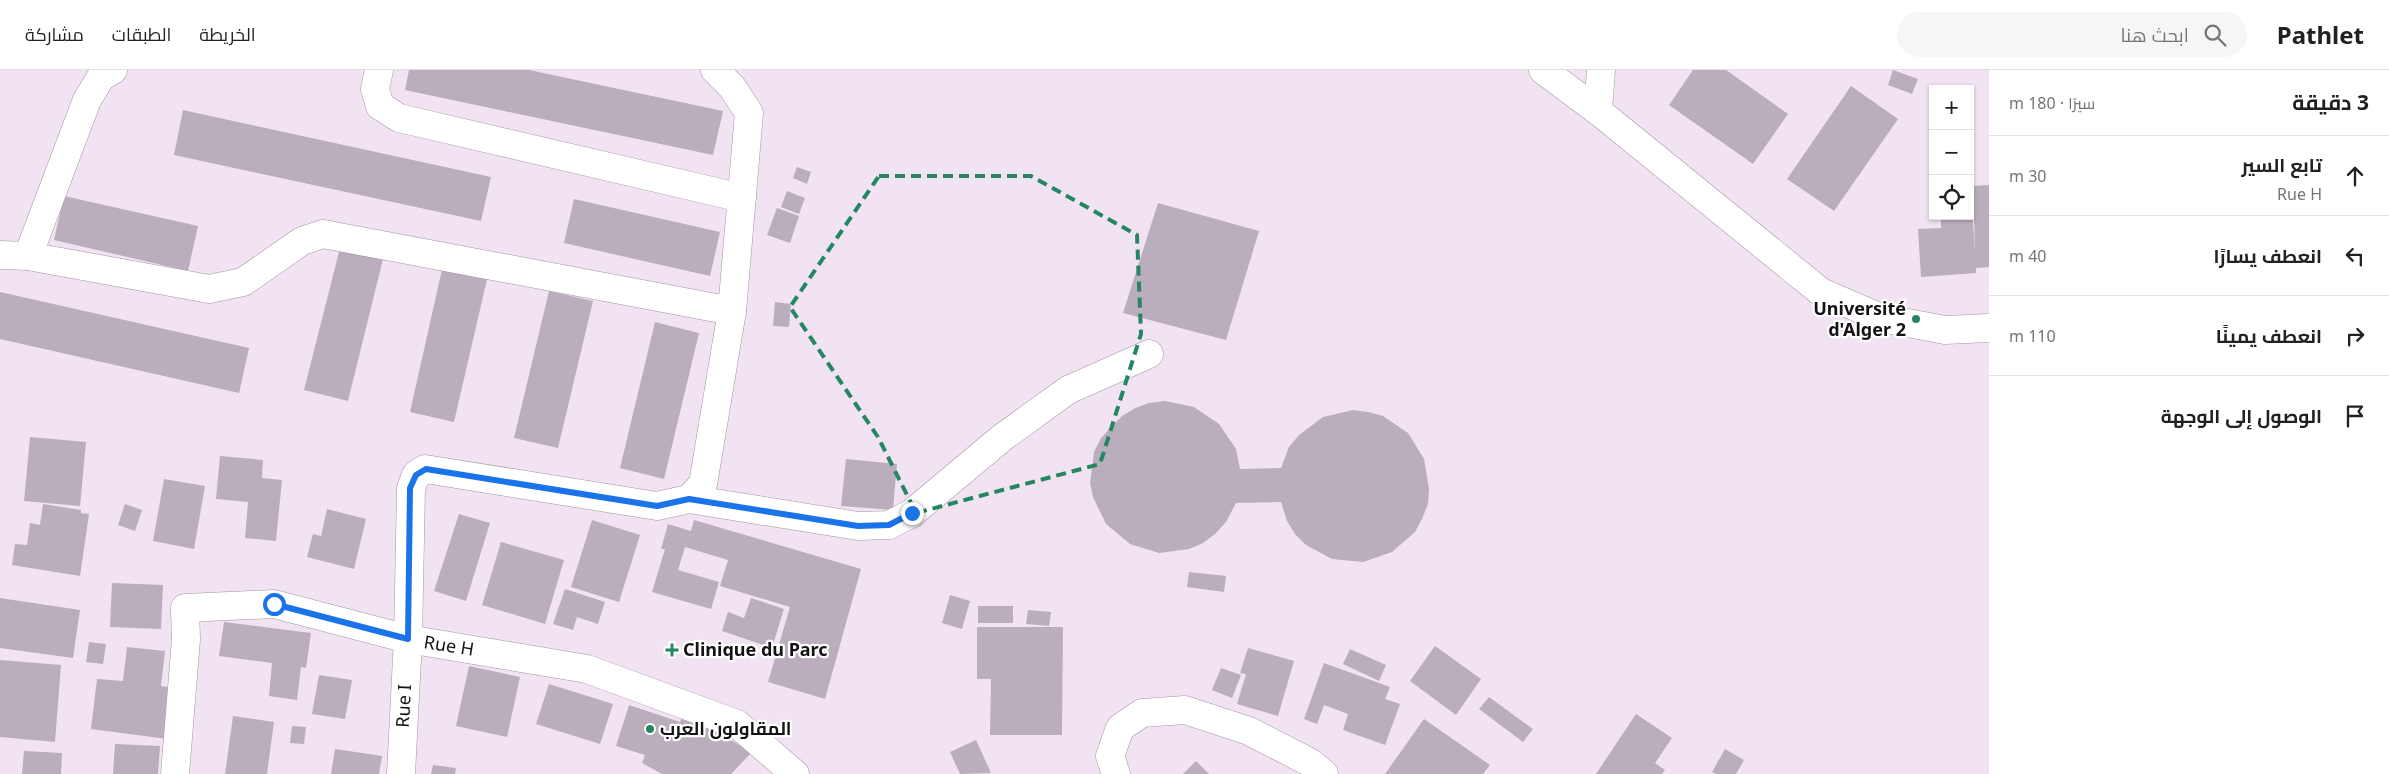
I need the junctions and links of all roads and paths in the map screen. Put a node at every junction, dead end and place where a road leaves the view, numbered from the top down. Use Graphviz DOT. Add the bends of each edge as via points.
graph roads {
  1 [pos="113,70"];
  2 [pos="379,70"];
  3 [pos="715,70"];
  4 [pos="1543,70"];
  5 [pos="1601,70"];
  6 [pos="1598,111"];
  7 [pos="742,198"];
  8 [pos="0,255"];
  9 [pos="28,256"];
  10 [pos="732,311"];
  11 [pos="1989,328"];
  12 [pos="1149,354"];
  13 [pos="689,499"];
  14 [pos="408,639"];
  15 [pos="175,774"];
  16 [pos="400,774"];
  17 [pos="795,774"];
  18 [pos="1116,774"];
  19 [pos="1324,774"];
  1 -- 9 [label="street" via="101,77 87,100"];
  2 -- 7 [label="street" via="375,89 380,106 399,118"];
  3 -- 7 [label="street" via="732,87 749,113"];
  4 -- 6 [label="street"];
  5 -- 6 [label="street"];
  6 -- 11 [label="street" via="1821,292 1881,318 1945,330"];
  7 -- 10 [label="street"];
  8 -- 9 [label="street"];
  9 -- 10 [label="street" via="209,289 243,282 302,241 322,234"];
  10 -- 13 [label="street" via="703,484"];
  12 -- 13 [label="street" via="1068,390 1003,437 912,513 889,525 858,526"];
  13 -- 14 [label="street, Rue I" via="657,506 426,469 416,475 410,488"];
  14 -- 15 [label="street, Rue H" via="274,604 185,608 186,639"];
  14 -- 16 [label="street, Rue I"];
  14 -- 17 [label="street, Rue H" via="587,669 737,724"];
  18 -- 19 [label="street" via="1110,756 1120,728 1142,713 1185,710 1249,731 1311,763"];
}
